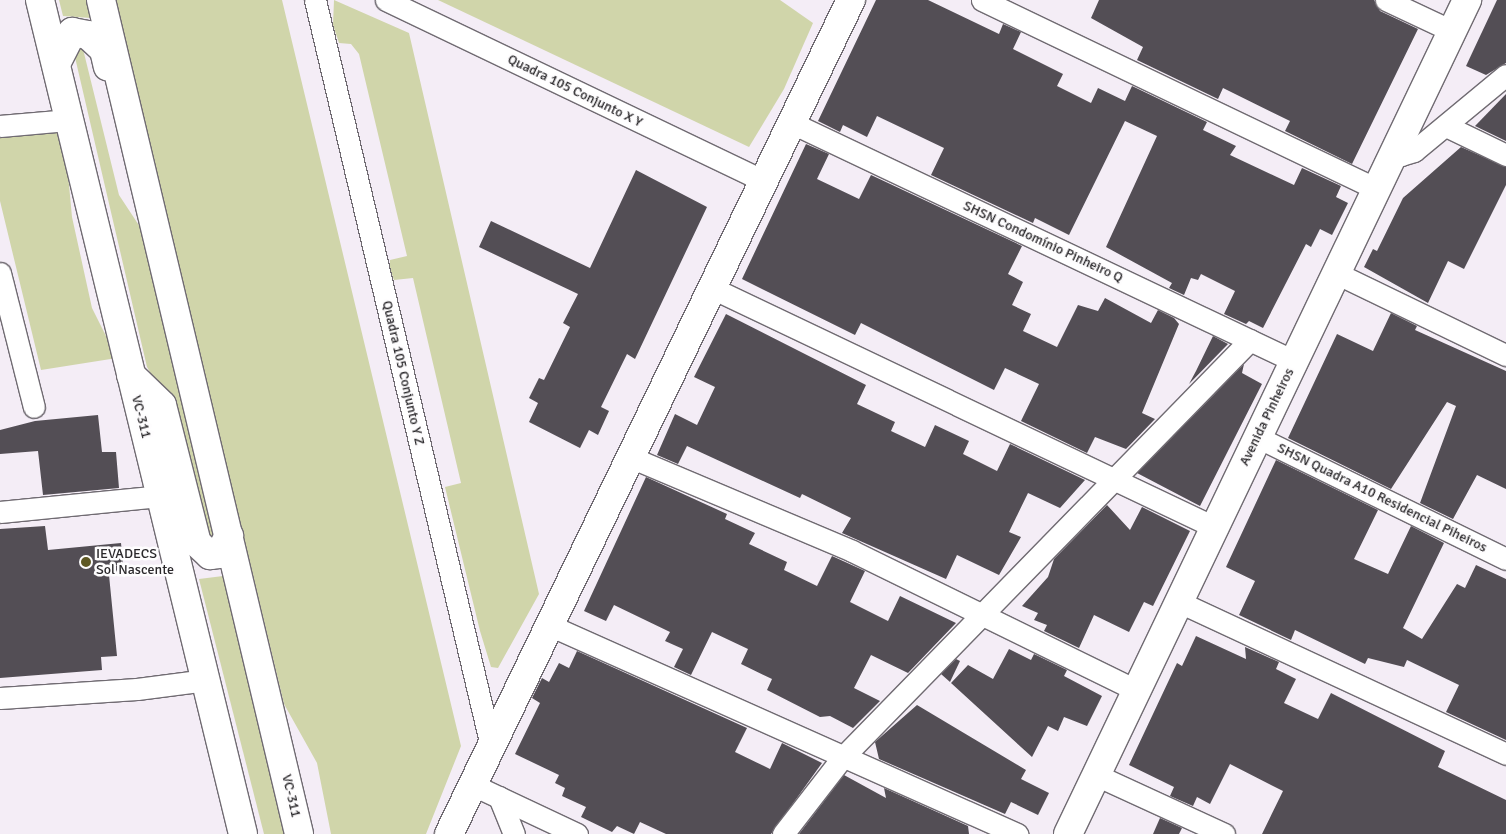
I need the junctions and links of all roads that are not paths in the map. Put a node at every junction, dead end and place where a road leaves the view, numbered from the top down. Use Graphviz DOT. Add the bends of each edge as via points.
graph roads {
  1 [pos="40,0"];
  2 [pos="101,0"];
  3 [pos="315,0"];
  4 [pos="386,0"];
  5 [pos="851,0"];
  6 [pos="982,0"];
  7 [pos="1386,0"];
  8 [pos="1467,0"];
  9 [pos="1452,31"];
  10 [pos="57,62"];
  11 [pos="1506,75"];
  12 [pos="68,120"];
  13 [pos="792,122"];
  14 [pos="0,126"];
  15 [pos="1446,126"];
  16 [pos="1394,152"];
  17 [pos="1506,155"];
  18 [pos="764,181"];
  19 [pos="1376,189"];
  20 [pos="147,194"];
  21 [pos="0,273"];
  22 [pos="1336,273"];
  23 [pos="712,288"];
  24 [pos="5,323"];
  25 [pos="1250,340"];
  26 [pos="1506,355"];
  27 [pos="1294,361"];
  28 [pos="131,375"];
  29 [pos="34,407"];
  30 [pos="1258,437"];
  31 [pos="630,457"];
  32 [pos="1115,481"];
  33 [pos="161,496"];
  34 [pos="0,512"];
  35 [pos="1214,528"];
  36 [pos="229,536"];
  37 [pos="1506,559"];
  38 [pos="1179,602"];
  39 [pos="984,615"];
  40 [pos="549,625"];
  41 [pos="206,680"];
  42 [pos="1136,690"];
  43 [pos="0,698"];
  44 [pos="491,746"];
  45 [pos="1506,754"];
  46 [pos="842,758"];
  47 [pos="1096,775"];
  48 [pos="473,785"];
  49 [pos="499,797"];
  50 [pos="243,834"];
  51 [pos="299,834"];
  52 [pos="449,834"];
  53 [pos="514,834"];
  54 [pos="577,834"];
  55 [pos="783,834"];
  56 [pos="1017,834"];
  57 [pos="1068,834"];
  58 [pos="1224,834"];
  1 -- 10 [label="main road, VC-311"];
  2 -- 20 [label="main road, VC-311"];
  3 -- 44 [label="street, Quadra 105 Conjunto Y Z"];
  4 -- 18 [label="street, Quadra 105 Conjunto X Y"];
  5 -- 13 [label="main road"];
  6 -- 19 [label="street"];
  7 -- 9 [label="street"];
  8 -- 9 [label="main road, Avenida Pinheiros"];
  9 -- 16 [label="main road, Avenida Pinheiros"];
  10 -- 12 [label="main road, VC-311"];
  10 -- 20 [label="main road" via="72,32 88,35 104,50 131,164"];
  11 -- 15 [label="street"];
  12 -- 14 [label="street"];
  12 -- 28 [label="main road, VC-311"];
  13 -- 18 [label="main road"];
  13 -- 25 [label="street, SHSN Condomínio Pinheiro Q"];
  15 -- 16 [label="street" via="1414,150 1401,155"];
  15 -- 17 [label="street"];
  16 -- 19 [label="main road, Avenida Pinheiros"];
  18 -- 23 [label="main road"];
  19 -- 22 [label="main road, Avenida Pinheiros"];
  20 -- 36 [label="main road, VC-311"];
  21 -- 24 [label="street"];
  22 -- 26 [label="street"];
  22 -- 27 [label="main road, Avenida Pinheiros"];
  23 -- 31 [label="main road"];
  23 -- 32 [label="street"];
  24 -- 29 [label="street"];
  25 -- 27 [label="street, SHSN Condomínio Pinheiro Q"];
  25 -- 32 [label="street"];
  27 -- 30 [label="main road, Avenida Pinheiros"];
  28 -- 33 [label="main road, VC-311"];
  28 -- 36 [label="main road" via="162,406 197,543 210,555 219,554"];
  30 -- 35 [label="main road, Avenida Pinheiros"];
  30 -- 37 [label="street, SHSN Quadra A10 Residencial Piheiros"];
  31 -- 39 [label="street" via="852,551"];
  31 -- 40 [label="main road"];
  32 -- 35 [label="street"];
  32 -- 39 [label="street"];
  33 -- 34 [label="street"];
  33 -- 41 [label="main road, VC-311"];
  35 -- 38 [label="main road, Avenida Pinheiros"];
  36 -- 51 [label="main road, VC-311"];
  38 -- 42 [label="main road, Avenida Pinheiros"];
  38 -- 45 [label="street"];
  39 -- 42 [label="street"];
  39 -- 46 [label="street"];
  40 -- 44 [label="main road"];
  40 -- 46 [label="street"];
  41 -- 43 [label="street" via="137,689"];
  41 -- 50 [label="main road, VC-311"];
  42 -- 47 [label="main road, Avenida Pinheiros"];
  44 -- 48 [label="main road"];
  46 -- 55 [label="street"];
  46 -- 56 [label="street"];
  47 -- 57 [label="main road, Avenida Pinheiros"];
  47 -- 58 [label="street"];
  48 -- 49 [label="street"];
  48 -- 52 [label="main road"];
  49 -- 53 [label="street"];
  49 -- 54 [label="street"];
}
